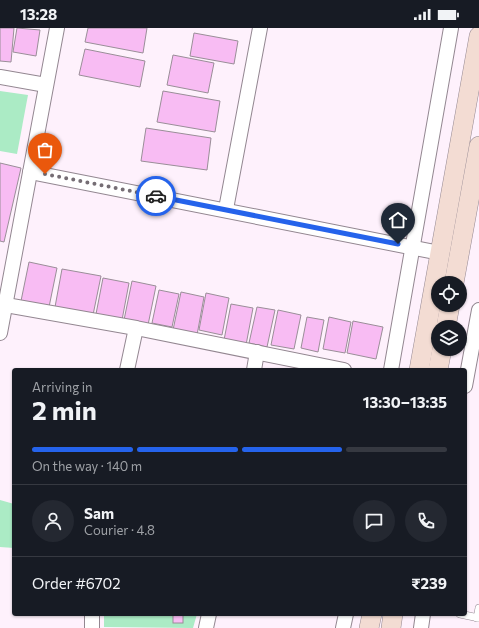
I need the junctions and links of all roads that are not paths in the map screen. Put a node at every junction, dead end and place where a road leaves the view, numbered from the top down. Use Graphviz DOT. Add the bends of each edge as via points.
graph roads {
  1 [pos="57,28"];
  2 [pos="260,28"];
  3 [pos="451,28"];
  4 [pos="479,36"];
  5 [pos="0,77"];
  6 [pos="46,85"];
  7 [pos="458,153"];
  8 [pos="478,153"];
  9 [pos="30,172"];
  10 [pos="454,175"];
  11 [pos="476,180"];
  12 [pos="226,209"];
  13 [pos="460,247"];
  14 [pos="414,248"];
  15 [pos="440,253"];
  16 [pos="455,276"];
  17 [pos="6,305"];
  18 [pos="479,310"];
  19 [pos="136,328"];
  20 [pos="0,333"];
  21 [pos="257,352"];
  22 [pos="441,356"];
  23 [pos="127,368"];
  24 [pos="254,368"];
  25 [pos="334,368"];
  26 [pos="391,368"];
  27 [pos="419,368"];
  28 [pos="438,368"];
  29 [pos="467,375"];
  30 [pos="479,608"];
  31 [pos="92,616"];
  32 [pos="209,616"];
  33 [pos="346,616"];
  34 [pos="372,616"];
  35 [pos="393,616"];
  36 [pos="423,616"];
  37 [pos="467,616"];
  38 [pos="478,618"];
  39 [pos="92,628"];
  40 [pos="206,628"];
  41 [pos="343,628"];
  42 [pos="369,628"];
  43 [pos="391,628"];
  44 [pos="421,628"];
  1 -- 6 [label="street"];
  2 -- 12 [label="street"];
  3 -- 14 [label="street"];
  4 -- 7 [label="street"];
  5 -- 6 [label="street"];
  6 -- 9 [label="street"];
  7 -- 8 [label="street"];
  7 -- 10 [label="street"];
  8 -- 11 [label="street"];
  9 -- 12 [label="street"];
  9 -- 17 [label="street"];
  10 -- 11 [label="street"];
  10 -- 15 [label="street"];
  11 -- 13 [label="street"];
  12 -- 14 [label="street"];
  13 -- 15 [label="street"];
  13 -- 16 [label="street"];
  14 -- 15 [label="street"];
  14 -- 26 [label="street"];
  15 -- 16 [label="street"];
  15 -- 27 [label="street"];
  17 -- 19 [label="street"];
  17 -- 20 [label="street"];
  18 -- 29 [label="street"];
  19 -- 21 [label="street"];
  19 -- 23 [label="street"];
  21 -- 24 [label="street"];
  21 -- 25 [label="street"];
  22 -- 28 [label="street"];
  30 -- 38 [label="lane"];
  31 -- 39 [label="street"];
  32 -- 40 [label="street"];
  33 -- 41 [label="street"];
  34 -- 42 [label="street"];
  35 -- 43 [label="street"];
  36 -- 44 [label="street"];
  37 -- 38 [label="lane"];
}
